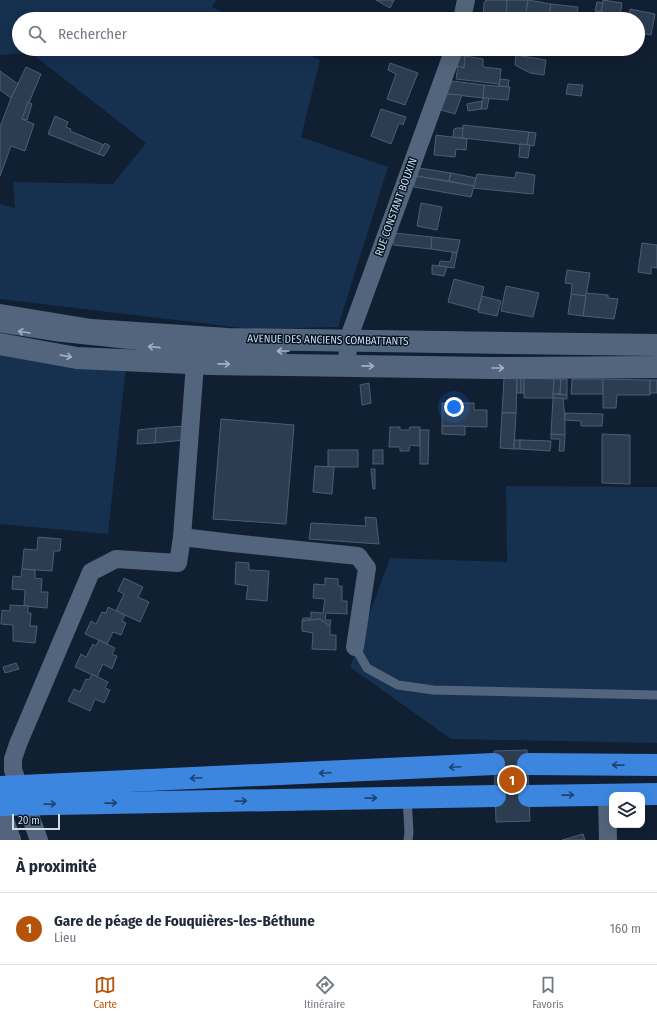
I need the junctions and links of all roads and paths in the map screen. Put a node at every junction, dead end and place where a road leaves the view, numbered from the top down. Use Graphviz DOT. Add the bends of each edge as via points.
graph roads {
  1 [pos="466,0"];
  2 [pos="463,12"];
  3 [pos="452,56"];
  4 [pos="0,315"];
  5 [pos="0,328"];
  6 [pos="0,344"];
  7 [pos="657,345"];
  8 [pos="657,350"];
  9 [pos="292,351"];
  10 [pos="347,352"];
  11 [pos="529,352"];
  12 [pos="195,364"];
  13 [pos="657,366"];
  14 [pos="182,537"];
  15 [pos="355,647"];
  16 [pos="657,695"];
  17 [pos="494,764"];
  18 [pos="528,764"];
  19 [pos="657,766"];
  20 [pos="0,787"];
  21 [pos="72,794"];
  22 [pos="607,794"];
  23 [pos="657,794"];
  24 [pos="495,796"];
  25 [pos="529,796"];
  26 [pos="407,798"];
  27 [pos="0,805"];
  28 [pos="0,812"];
  29 [pos="10,840"];
  30 [pos="39,840"];
  31 [pos="408,840"];
  32 [pos="608,840"];
  1 -- 2 [label="street"];
  3 -- 10 [label="street, RUE CONSTANT BOUXIN"];
  4 -- 10 [label="street, AVENUE DES ANCIENS COMBATTANTS" via="91,330 228,339"];
  9 -- 5 [label="lane, one-way" via="172,349"];
  6 -- 12 [label="street, AVENUE DES ANCIENS COMBATTANTS, one-way" via="78,358"];
  7 -- 10 [label="street, AVENUE DES ANCIENS COMBATTANTS"];
  8 -- 11 [label="lane" via="653,353"];
  12 -- 10 [label="street, AVENUE DES ANCIENS COMBATTANTS, one-way"];
  10 -- 13 [label="street, AVENUE DES ANCIENS COMBATTANTS, one-way" via="491,368"];
  12 -- 14 [label="street"];
  14 -- 15 [label="street" via="358,556 367,568"];
  14 -- 30 [label="street" via="178,563 116,558 91,572 13,759 13,770"];
  15 -- 16 [label="lane" via="367,668 398,685 434,690"];
  17 -- 21 [label="highway, one-way"];
  19 -- 18 [label="highway, one-way"];
  20 -- 21 [label="highway"];
  21 -- 26 [label="highway, one-way"];
  27 -- 21 [label="highway, one-way"];
  22 -- 23 [label="highway"];
  25 -- 22 [label="highway, one-way"];
  22 -- 32 [label="street"];
  24 -- 26 [label="highway"];
  26 -- 31 [label="lane"];
  28 -- 29 [label="street"];
}
